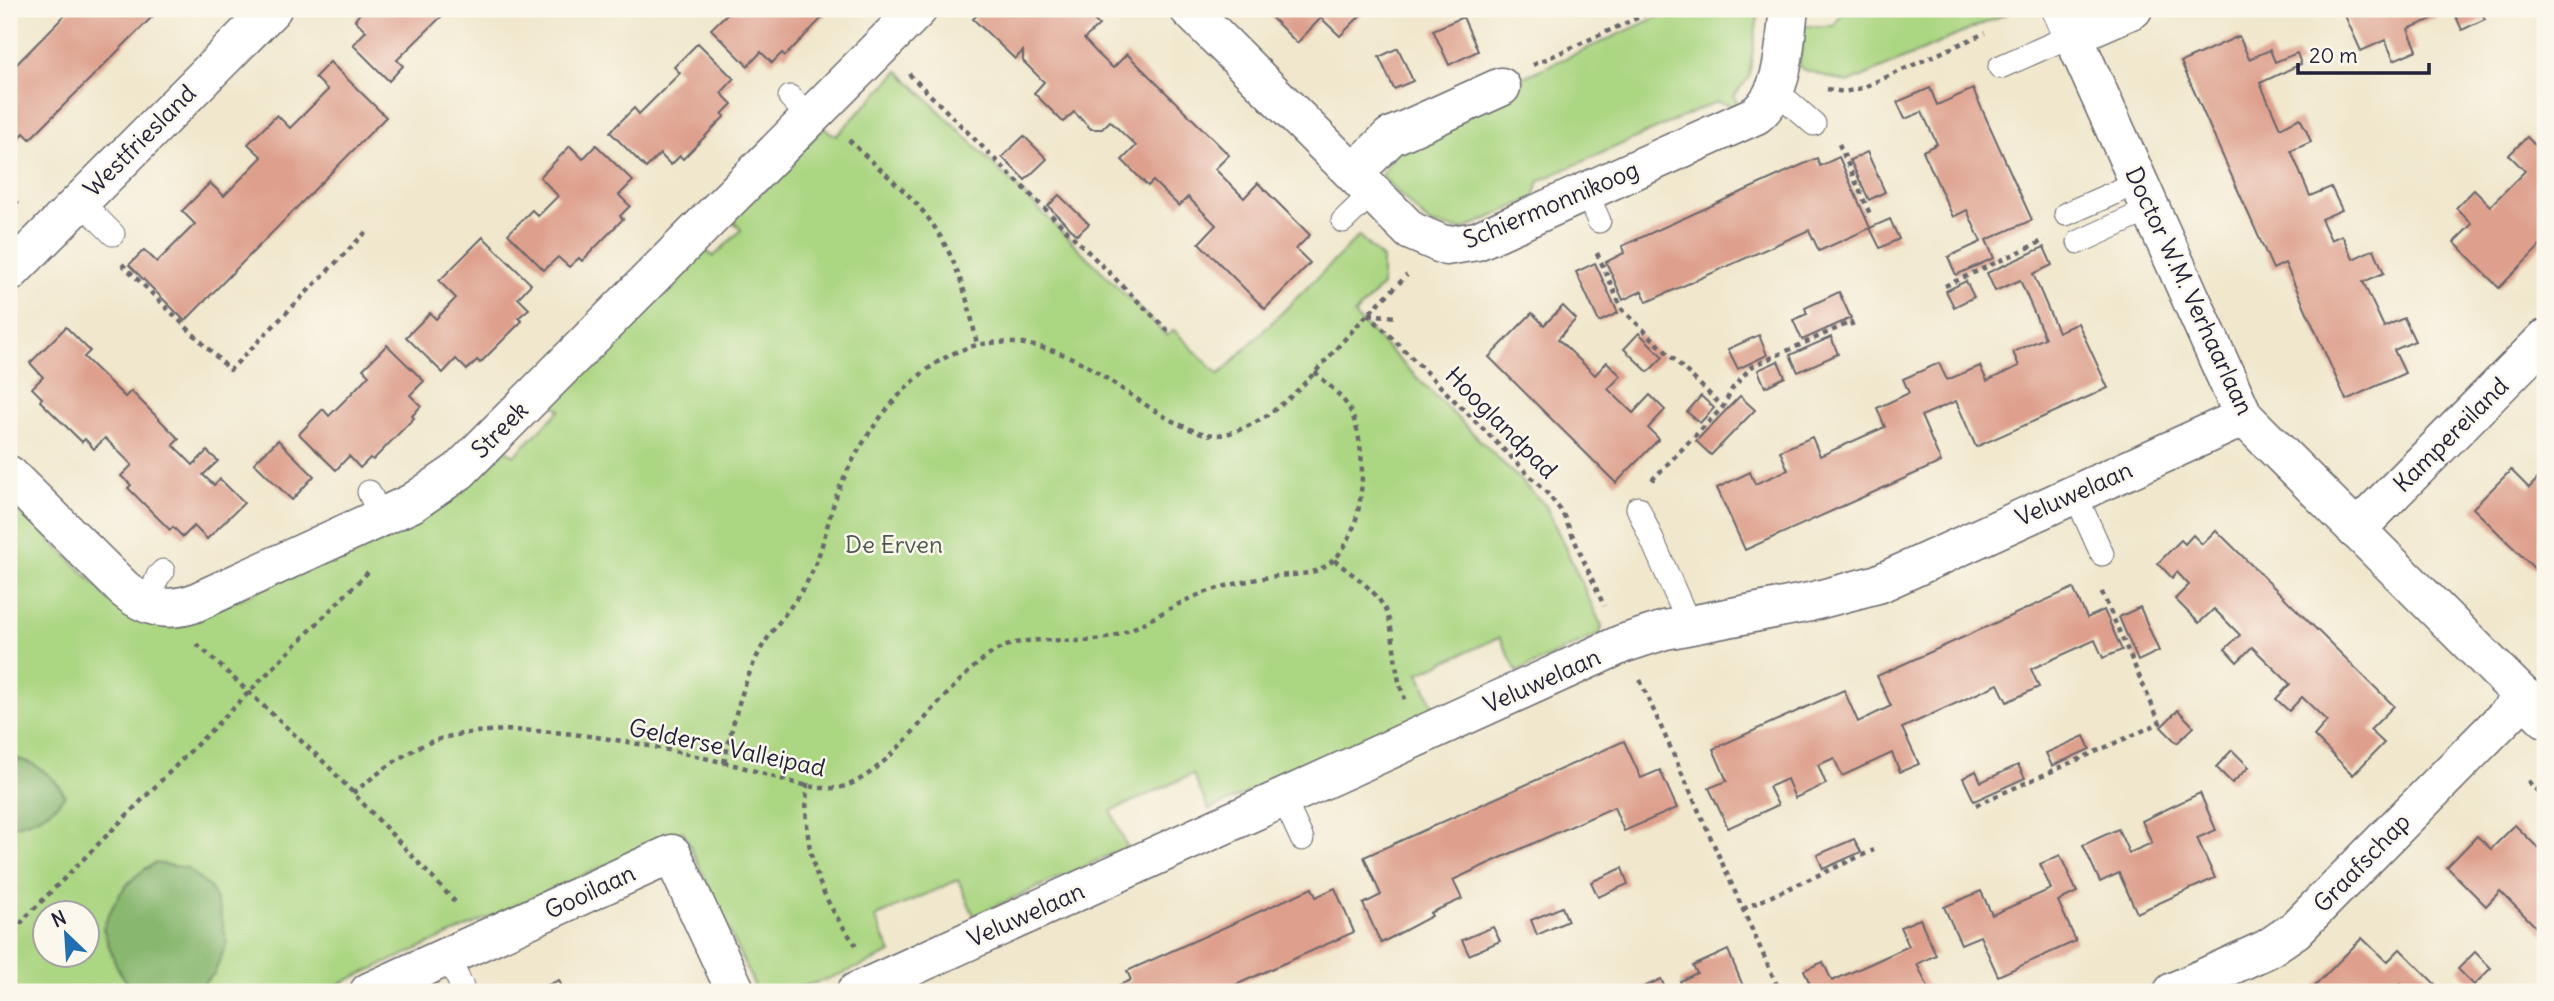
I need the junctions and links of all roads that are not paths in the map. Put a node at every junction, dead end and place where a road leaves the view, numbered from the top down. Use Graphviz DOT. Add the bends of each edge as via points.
graph roads {
  1 [pos="272,9"];
  2 [pos="918,9"];
  3 [pos="1189,9"];
  4 [pos="1789,9"];
  5 [pos="2133,9"];
  6 [pos="2067,22"];
  7 [pos="2000,67"];
  8 [pos="1501,87"];
  9 [pos="1773,95"];
  10 [pos="1814,124"];
  11 [pos="1363,182"];
  12 [pos="2145,196"];
  13 [pos="80,201"];
  14 [pos="2066,214"];
  15 [pos="1343,221"];
  16 [pos="2079,242"];
  17 [pos="112,244"];
  18 [pos="9,273"];
  19 [pos="2545,339"];
  20 [pos="2244,417"];
  21 [pos="9,475"];
  22 [pos="2075,494"];
  23 [pos="1638,508"];
  24 [pos="2356,530"];
  25 [pos="2102,554"];
  26 [pos="1685,627"];
  27 [pos="2535,707"];
  28 [pos="1283,798"];
  29 [pos="1302,839"];
  30 [pos="369,992"];
  31 [pos="736,992"];
  32 [pos="856,992"];
  33 [pos="2173,992"];
  1 -- 13 [label="street, Westfriesland"];
  2 -- 21 [label="street, Streek" via="800,108 459,471 425,497 375,505 192,604 166,608 155,588 124,589"];
  3 -- 11 [label="street, Schiermonnikoog"];
  4 -- 9 [label="street"];
  5 -- 6 [label="street"];
  6 -- 7 [label="lane"];
  6 -- 12 [label="street, Doctor W.M. Verhaarlaan"];
  8 -- 11 [label="street" via="1390,137"];
  9 -- 10 [label="lane"];
  9 -- 11 [label="street, Schiermonnikoog" via="1761,111 1593,206 1477,241 1446,246 1412,231"];
  11 -- 15 [label="lane"];
  12 -- 14 [label="lane"];
  12 -- 16 [label="lane"];
  12 -- 20 [label="street, Doctor W.M. Verhaarlaan"];
  13 -- 17 [label="lane"];
  13 -- 18 [label="street, Westfriesland"];
  19 -- 24 [label="street, Kampereiland"];
  20 -- 22 [label="street, Veluwelaan"];
  20 -- 24 [label="street, Doctor W.M. Verhaarlaan"];
  22 -- 25 [label="lane"];
  22 -- 26 [label="street, Veluwelaan" via="1878,584"];
  23 -- 26 [label="lane" via="1682,608"];
  24 -- 27 [label="street, Doctor W.M. Verhaarlaan"];
  26 -- 28 [label="street, Veluwelaan" via="1622,644"];
  27 -- 33 [label="street, Graafschap" via="2295,930 2267,949"];
  28 -- 29 [label="lane"];
  28 -- 32 [label="street, Veluwelaan"];
  30 -- 31 [label="street, Gooilaan" via="455,972 672,854"];
}
